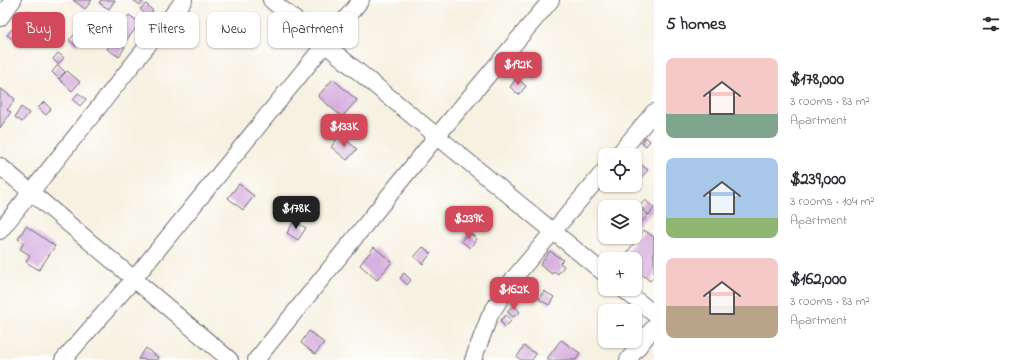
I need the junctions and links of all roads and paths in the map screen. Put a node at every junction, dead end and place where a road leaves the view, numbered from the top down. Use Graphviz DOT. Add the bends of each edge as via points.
graph roads {
  1 [pos="14,0"];
  2 [pos="184,0"];
  3 [pos="271,0"];
  4 [pos="361,0"];
  5 [pos="551,0"];
  6 [pos="286,12"];
  7 [pos="351,12"];
  8 [pos="0,18"];
  9 [pos="322,48"];
  10 [pos="330,48"];
  11 [pos="654,112"];
  12 [pos="437,136"];
  13 [pos="624,148"];
  14 [pos="0,166"];
  15 [pos="0,172"];
  16 [pos="598,178"];
  17 [pos="32,193"];
  18 [pos="0,232"];
  19 [pos="553,232"];
  20 [pos="598,268"];
  21 [pos="133,280"];
  22 [pos="632,296"];
  23 [pos="654,314"];
  24 [pos="654,327"];
  25 [pos="63,360"];
  26 [pos="230,360"];
  27 [pos="256,360"];
  28 [pos="473,360"];
  29 [pos="628,360"];
  1 -- 8 [label="street"];
  2 -- 17 [label="street"];
  3 -- 6 [label="street"];
  4 -- 7 [label="street"];
  5 -- 12 [label="street"];
  9 -- 21 [label="street"];
  10 -- 12 [label="street"];
  11 -- 13 [label="street"];
  12 -- 19 [label="street"];
  12 -- 27 [label="street"];
  14 -- 17 [label="street"];
  15 -- 17 [label="street"];
  16 -- 19 [label="street"];
  17 -- 18 [label="street"];
  17 -- 21 [label="street"];
  19 -- 20 [label="street"];
  19 -- 28 [label="street" via="513,279 490,315"];
  21 -- 25 [label="street"];
  21 -- 26 [label="street"];
  22 -- 23 [label="street"];
  24 -- 29 [label="street"];
}
